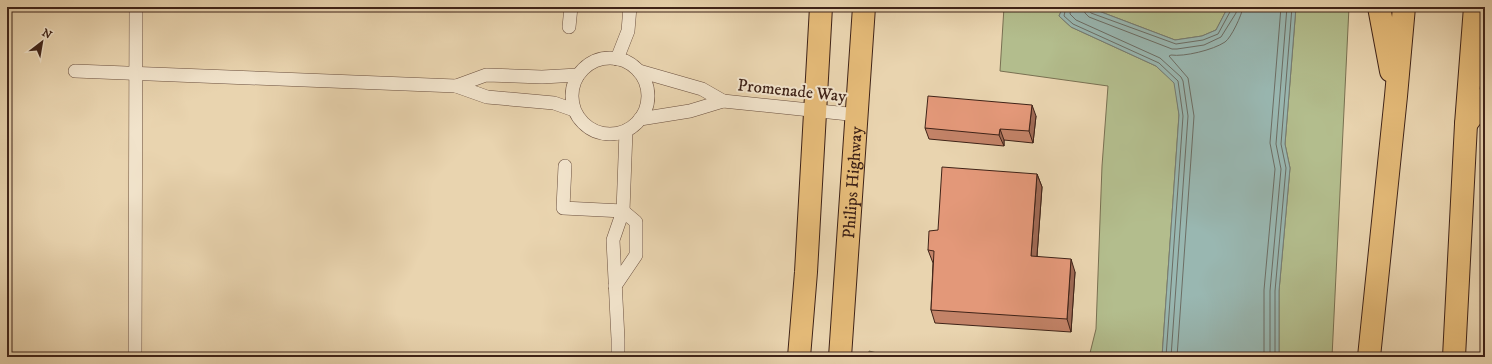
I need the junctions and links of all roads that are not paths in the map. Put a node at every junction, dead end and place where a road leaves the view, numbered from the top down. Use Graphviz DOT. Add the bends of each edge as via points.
graph roads {
  1 [pos="136,7"];
  2 [pos="571,7"];
  3 [pos="630,7"];
  4 [pos="821,7"];
  5 [pos="864,7"];
  6 [pos="1379,7"];
  7 [pos="1404,7"];
  8 [pos="1474,7"];
  9 [pos="569,27"];
  10 [pos="617,58"];
  11 [pos="75,71"];
  12 [pos="638,71"];
  13 [pos="136,72"];
  14 [pos="578,75"];
  15 [pos="456,86"];
  16 [pos="1396,96"];
  17 [pos="1485,100"];
  18 [pos="723,101"];
  19 [pos="574,110"];
  20 [pos="814,111"];
  21 [pos="858,115"];
  22 [pos="640,119"];
  23 [pos="1466,124"];
  24 [pos="626,131"];
  25 [pos="565,166"];
  26 [pos="623,211"];
  27 [pos="615,286"];
  28 [pos="135,357"];
  29 [pos="618,357"];
  30 [pos="799,357"];
  31 [pos="840,357"];
  32 [pos="1369,357"];
  33 [pos="1454,357"];
  1 -- 13 [label="lane"];
  2 -- 9 [label="lane"];
  3 -- 10 [label="lane" via="628,31"];
  4 -- 20 [label="main road"];
  5 -- 21 [label="main road, Philips Highway"];
  6 -- 16 [label="main road"];
  7 -- 16 [label="main road"];
  8 -- 23 [label="main road"];
  10 -- 12 [label="lane" via="634,66"];
  10 -- 14 [label="lane" via="597,59"];
  11 -- 13 [label="lane"];
  12 -- 18 [label="lane, Promenade Way" via="702,89"];
  12 -- 22 [label="lane" via="648,89 648,102"];
  13 -- 15 [label="lane"];
  13 -- 28 [label="lane"];
  14 -- 15 [label="lane" via="486,75"];
  14 -- 19 [label="lane" via="573,86"];
  15 -- 19 [label="lane" via="486,97 554,103"];
  16 -- 32 [label="main road"];
  17 -- 23 [label="main road"];
  18 -- 20 [label="lane, Promenade Way"];
  18 -- 22 [label="lane, Promenade Way" via="690,111"];
  19 -- 24 [label="lane" via="590,128 601,133"];
  20 -- 21 [label="lane, Promenade Way"];
  20 -- 30 [label="main road"];
  21 -- 31 [label="main road, Philips Highway"];
  22 -- 24 [label="lane"];
  23 -- 33 [label="main road"];
  24 -- 26 [label="lane"];
  25 -- 26 [label="lane" via="563,208"];
  26 -- 27 [label="lane" via="613,240"];
  26 -- 27 [label="lane" via="636,222 636,255"];
  27 -- 29 [label="lane"];
}
